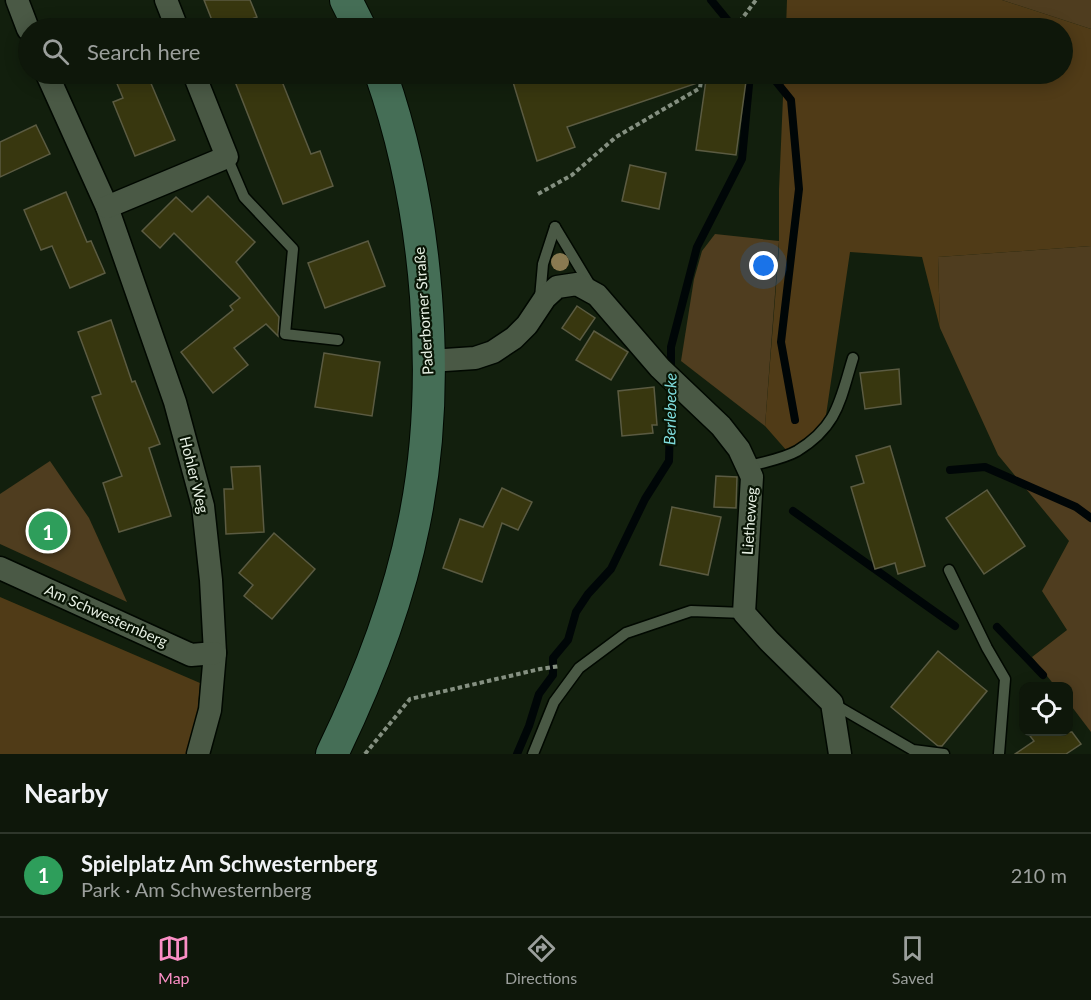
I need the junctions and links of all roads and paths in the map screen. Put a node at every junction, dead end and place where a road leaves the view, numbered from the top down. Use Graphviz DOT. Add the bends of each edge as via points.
graph roads {
  1 [pos="16,0"];
  2 [pos="166,0"];
  3 [pos="346,0"];
  4 [pos="366,0"];
  5 [pos="756,0"];
  6 [pos="23,18"];
  7 [pos="173,18"];
  8 [pos="355,18"];
  9 [pos="369,18"];
  10 [pos="743,18"];
  11 [pos="52,84"];
  12 [pos="198,84"];
  13 [pos="384,84"];
  14 [pos="701,84"];
  15 [pos="227,157"];
  16 [pos="538,194"];
  17 [pos="107,207"];
  18 [pos="597,295"];
  19 [pos="538,308"];
  20 [pos="338,340"];
  21 [pos="853,357"];
  22 [pos="429,361"];
  23 [pos="747,466"];
  24 [pos="0,568"];
  25 [pos="949,570"];
  26 [pos="744,613"];
  27 [pos="215,653"];
  28 [pos="562,666"];
  29 [pos="832,703"];
  30 [pos="913,750"];
  31 [pos="198,754"];
  32 [pos="332,754"];
  33 [pos="365,754"];
  34 [pos="533,754"];
  35 [pos="840,754"];
  36 [pos="897,754"];
  37 [pos="944,754"];
  38 [pos="999,754"];
  1 -- 6 [label="street"];
  2 -- 7 [label="street"];
  3 -- 8 [label="main road"];
  4 -- 9 [label="main road"];
  5 -- 10 [label="path"];
  11 -- 17 [label="street, Hohler Weg"];
  12 -- 15 [label="street"];
  13 -- 22 [label="main road, Paderborner Straße" via="418,230"];
  14 -- 16 [label="path" via="700,88 616,137 572,175"];
  15 -- 17 [label="street"];
  15 -- 20 [label="lane" via="244,196 293,249 285,334"];
  17 -- 27 [label="street, Hohler Weg" via="175,402 203,506"];
  18 -- 19 [label="street, Lietheweg" via="576,284 556,287"];
  18 -- 19 [label="lane" via="555,226 543,264"];
  18 -- 23 [label="street, Lietheweg" via="660,368 721,426"];
  19 -- 22 [label="street, Lietheweg" via="514,338 493,352 475,358"];
  21 -- 23 [label="lane" via="828,427 796,452"];
  22 -- 32 [label="main road, Paderborner Straße" via="426,440 414,523 384,632 362,693"];
  23 -- 26 [label="street, Lietheweg" via="752,477"];
  24 -- 27 [label="street, Am Schwesternberg" via="191,655"];
  25 -- 38 [label="lane" via="1005,679"];
  26 -- 29 [label="street"];
  26 -- 34 [label="lane" via="691,611 626,633 579,668 554,702"];
  27 -- 31 [label="street, Hohler Weg" via="210,710"];
  28 -- 33 [label="path" via="410,699"];
  29 -- 30 [label="lane"];
  29 -- 35 [label="street"];
  30 -- 36 [label="lane"];
  30 -- 37 [label="lane"];
}
